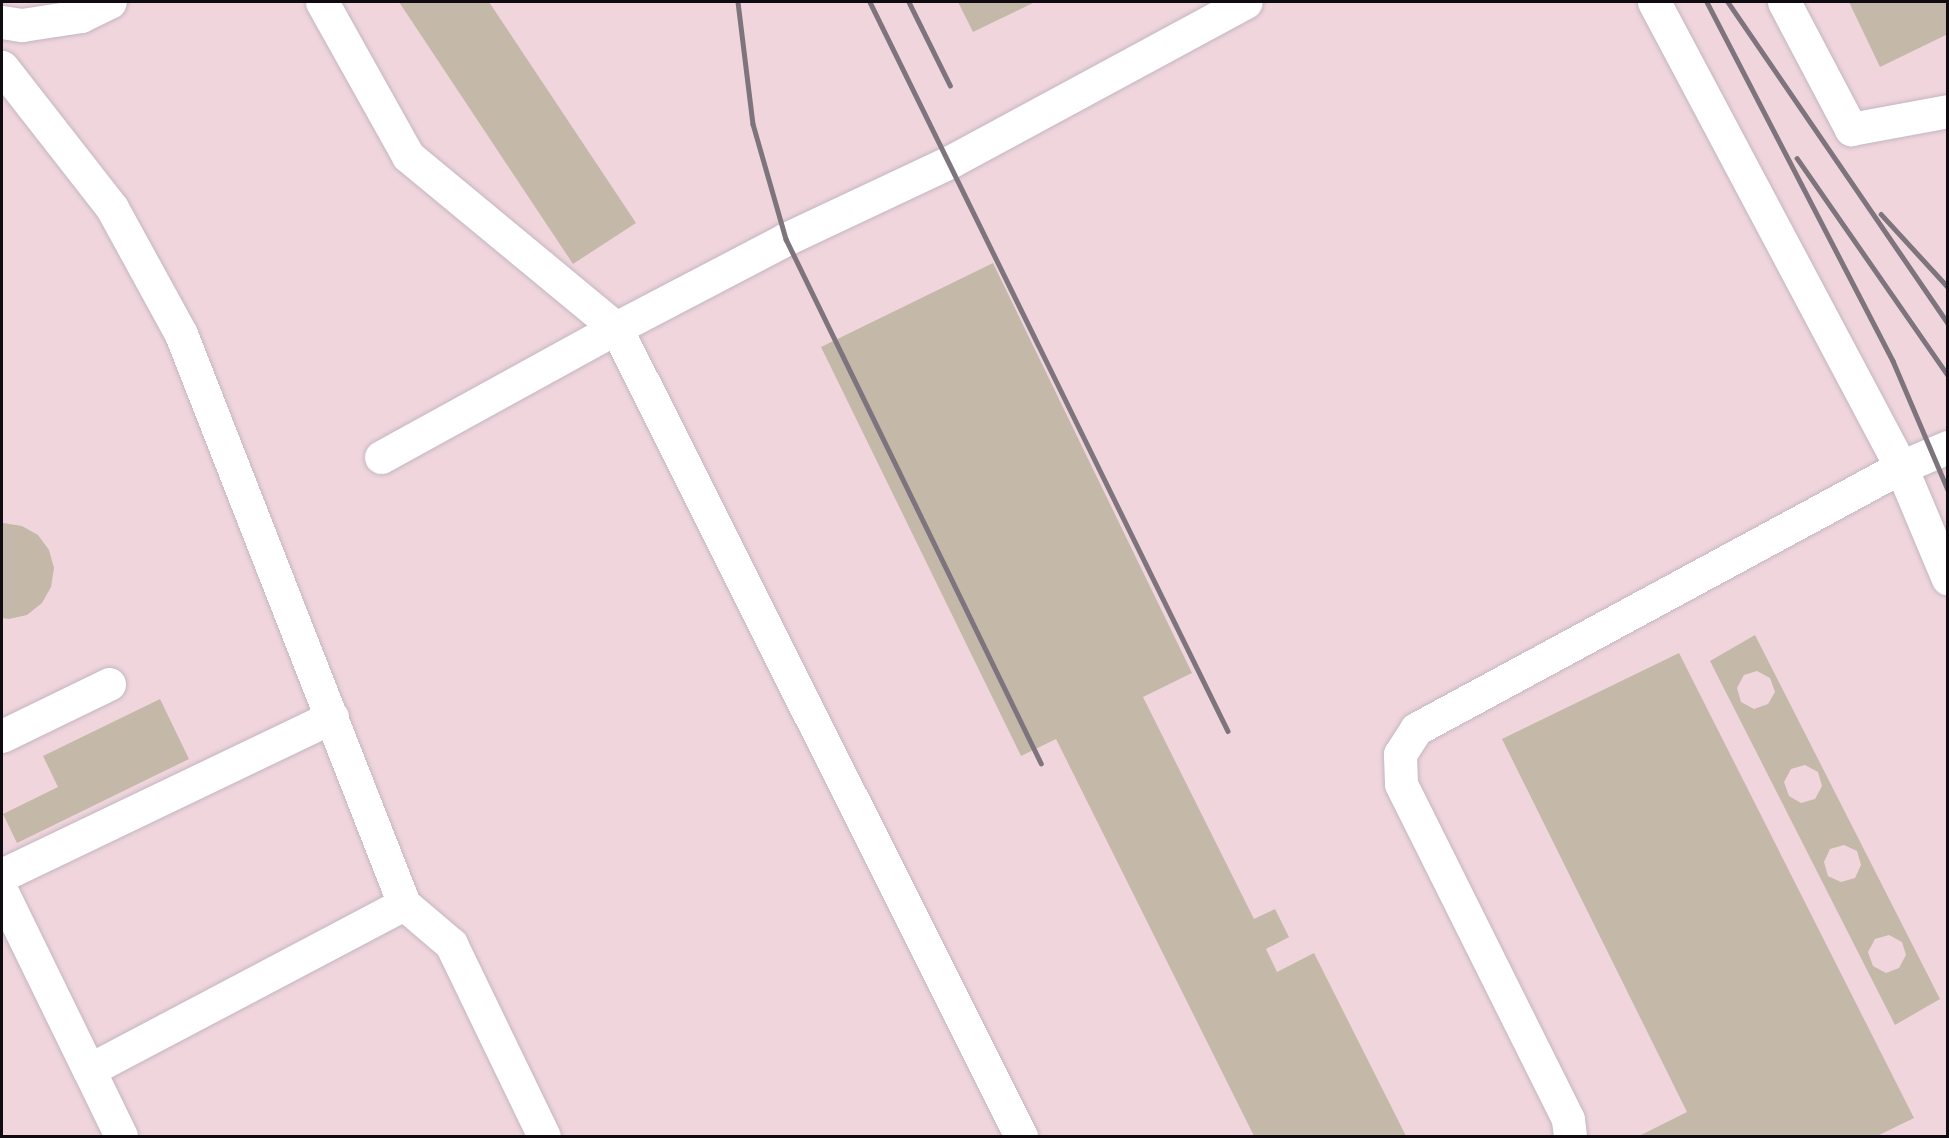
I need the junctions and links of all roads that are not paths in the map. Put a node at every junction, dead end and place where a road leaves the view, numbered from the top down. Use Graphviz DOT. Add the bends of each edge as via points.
graph roads {
  1 [pos="110,2"];
  2 [pos="322,2"];
  3 [pos="1246,2"];
  4 [pos="1654,2"];
  5 [pos="1784,2"];
  6 [pos="2,22"];
  7 [pos="2,67"];
  8 [pos="1947,111"];
  9 [pos="616,328"];
  10 [pos="1947,447"];
  11 [pos="381,457"];
  12 [pos="1900,467"];
  13 [pos="1947,579"];
  14 [pos="109,684"];
  15 [pos="332,717"];
  16 [pos="2,736"];
  17 [pos="2,875"];
  18 [pos="2,892"];
  19 [pos="404,904"];
  20 [pos="89,1070"];
  21 [pos="121,1137"];
  22 [pos="544,1137"];
  23 [pos="1021,1137"];
  24 [pos="1570,1137"];
  1 -- 6 [label="lane" via="81,16 22,26"];
  2 -- 9 [label="lane" via="408,156"];
  3 -- 9 [label="lane" via="950,162 786,240"];
  4 -- 12 [label="lane"];
  5 -- 8 [label="lane" via="1851,129"];
  7 -- 15 [label="lane" via="111,208 181,334"];
  9 -- 11 [label="lane"];
  9 -- 23 [label="lane"];
  10 -- 12 [label="lane"];
  12 -- 13 [label="lane"];
  12 -- 24 [label="lane" via="1416,729 1400,754 1401,784 1568,1119"];
  14 -- 16 [label="lane"];
  15 -- 17 [label="lane"];
  15 -- 19 [label="lane"];
  18 -- 20 [label="lane"];
  19 -- 20 [label="lane"];
  19 -- 22 [label="lane" via="451,944"];
  20 -- 21 [label="lane"];
}
